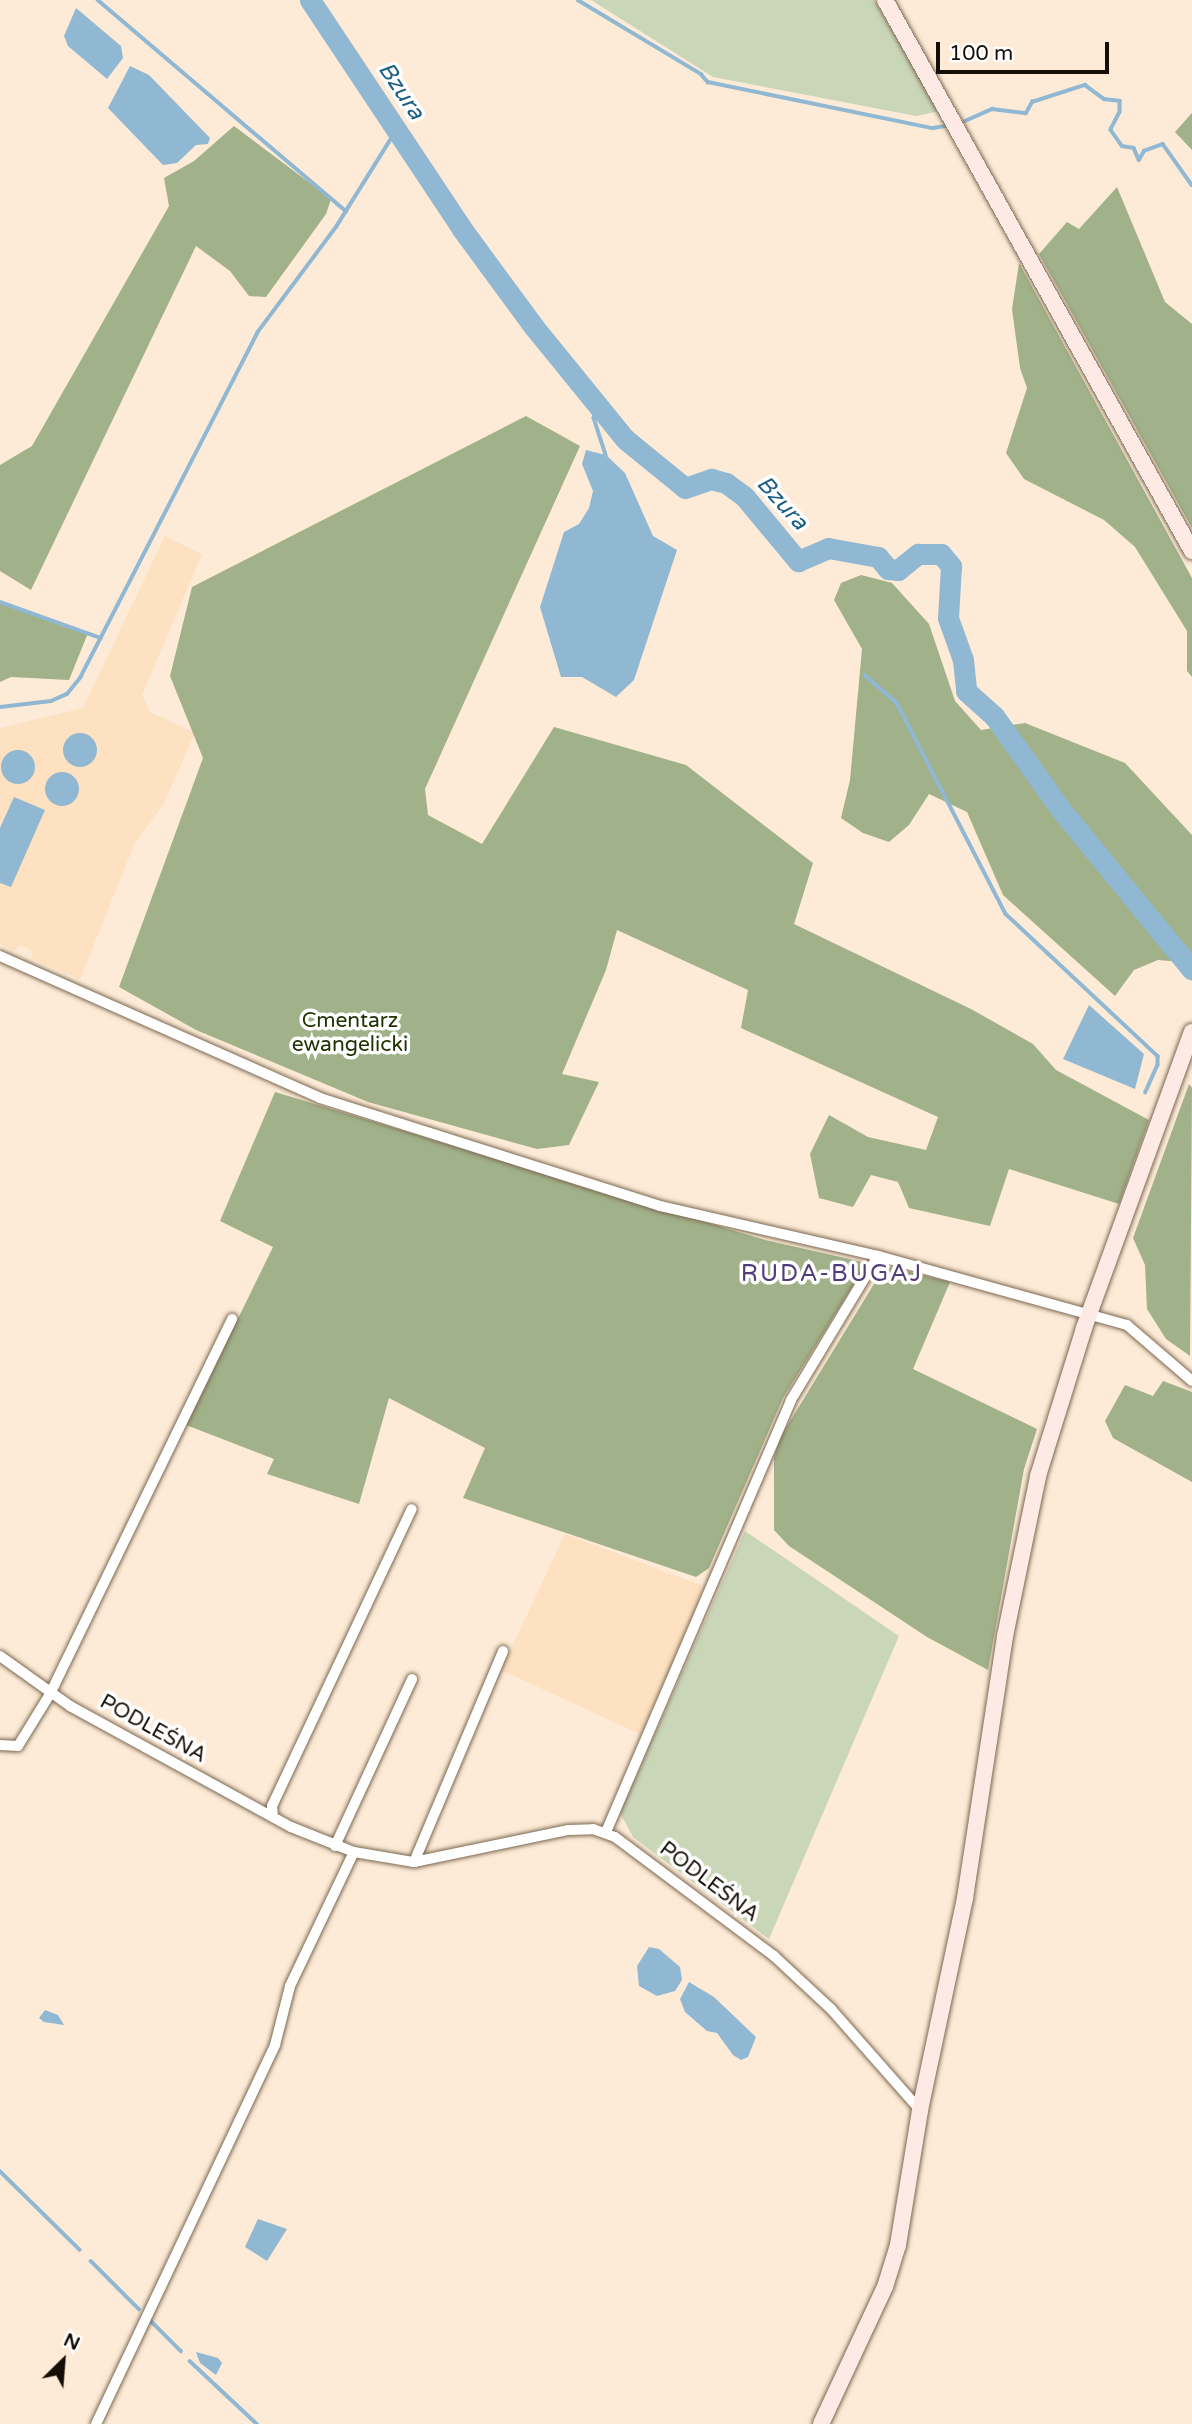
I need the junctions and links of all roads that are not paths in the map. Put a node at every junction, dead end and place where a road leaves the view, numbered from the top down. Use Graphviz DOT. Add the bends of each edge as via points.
graph roads {
  1 [pos="885,0"];
  2 [pos="1192,551"];
  3 [pos="0,956"];
  4 [pos="1192,1032"];
  5 [pos="878,1256"];
  6 [pos="1090,1312"];
  7 [pos="232,1319"];
  8 [pos="1192,1381"];
  9 [pos="412,1509"];
  10 [pos="503,1651"];
  11 [pos="0,1656"];
  12 [pos="412,1679"];
  13 [pos="50,1694"];
  14 [pos="0,1745"];
  15 [pos="273,1816"];
  16 [pos="606,1832"];
  17 [pos="335,1846"];
  18 [pos="354,1852"];
  19 [pos="414,1863"];
  20 [pos="920,2110"];
  21 [pos="96,2424"];
  22 [pos="821,2424"];
  1 -- 2 [label="street"];
  3 -- 5 [label="street" via="320,1098 660,1206"];
  4 -- 6 [label="street"];
  5 -- 6 [label="street"];
  5 -- 16 [label="street" via="790,1400"];
  6 -- 8 [label="street" via="1136,1330"];
  6 -- 20 [label="street" via="1050,1433 1018,1560 965,1898"];
  7 -- 13 [label="street"];
  9 -- 15 [label="street" via="272,1806"];
  10 -- 19 [label="street"];
  11 -- 13 [label="street, PODLEŚNA"];
  12 -- 17 [label="street"];
  13 -- 14 [label="street" via="18,1746"];
  13 -- 15 [label="street, PODLEŚNA"];
  15 -- 17 [label="street, PODLEŚNA"];
  16 -- 19 [label="street, PODLEŚNA" via="569,1830"];
  16 -- 20 [label="street, PODLEŚNA" via="723,1914 774,1956 848,2026"];
  17 -- 18 [label="street, PODLEŚNA"];
  18 -- 19 [label="street, PODLEŚNA"];
  18 -- 21 [label="street" via="290,1986 275,2045"];
  20 -- 22 [label="street" via="892,2267"];
}
